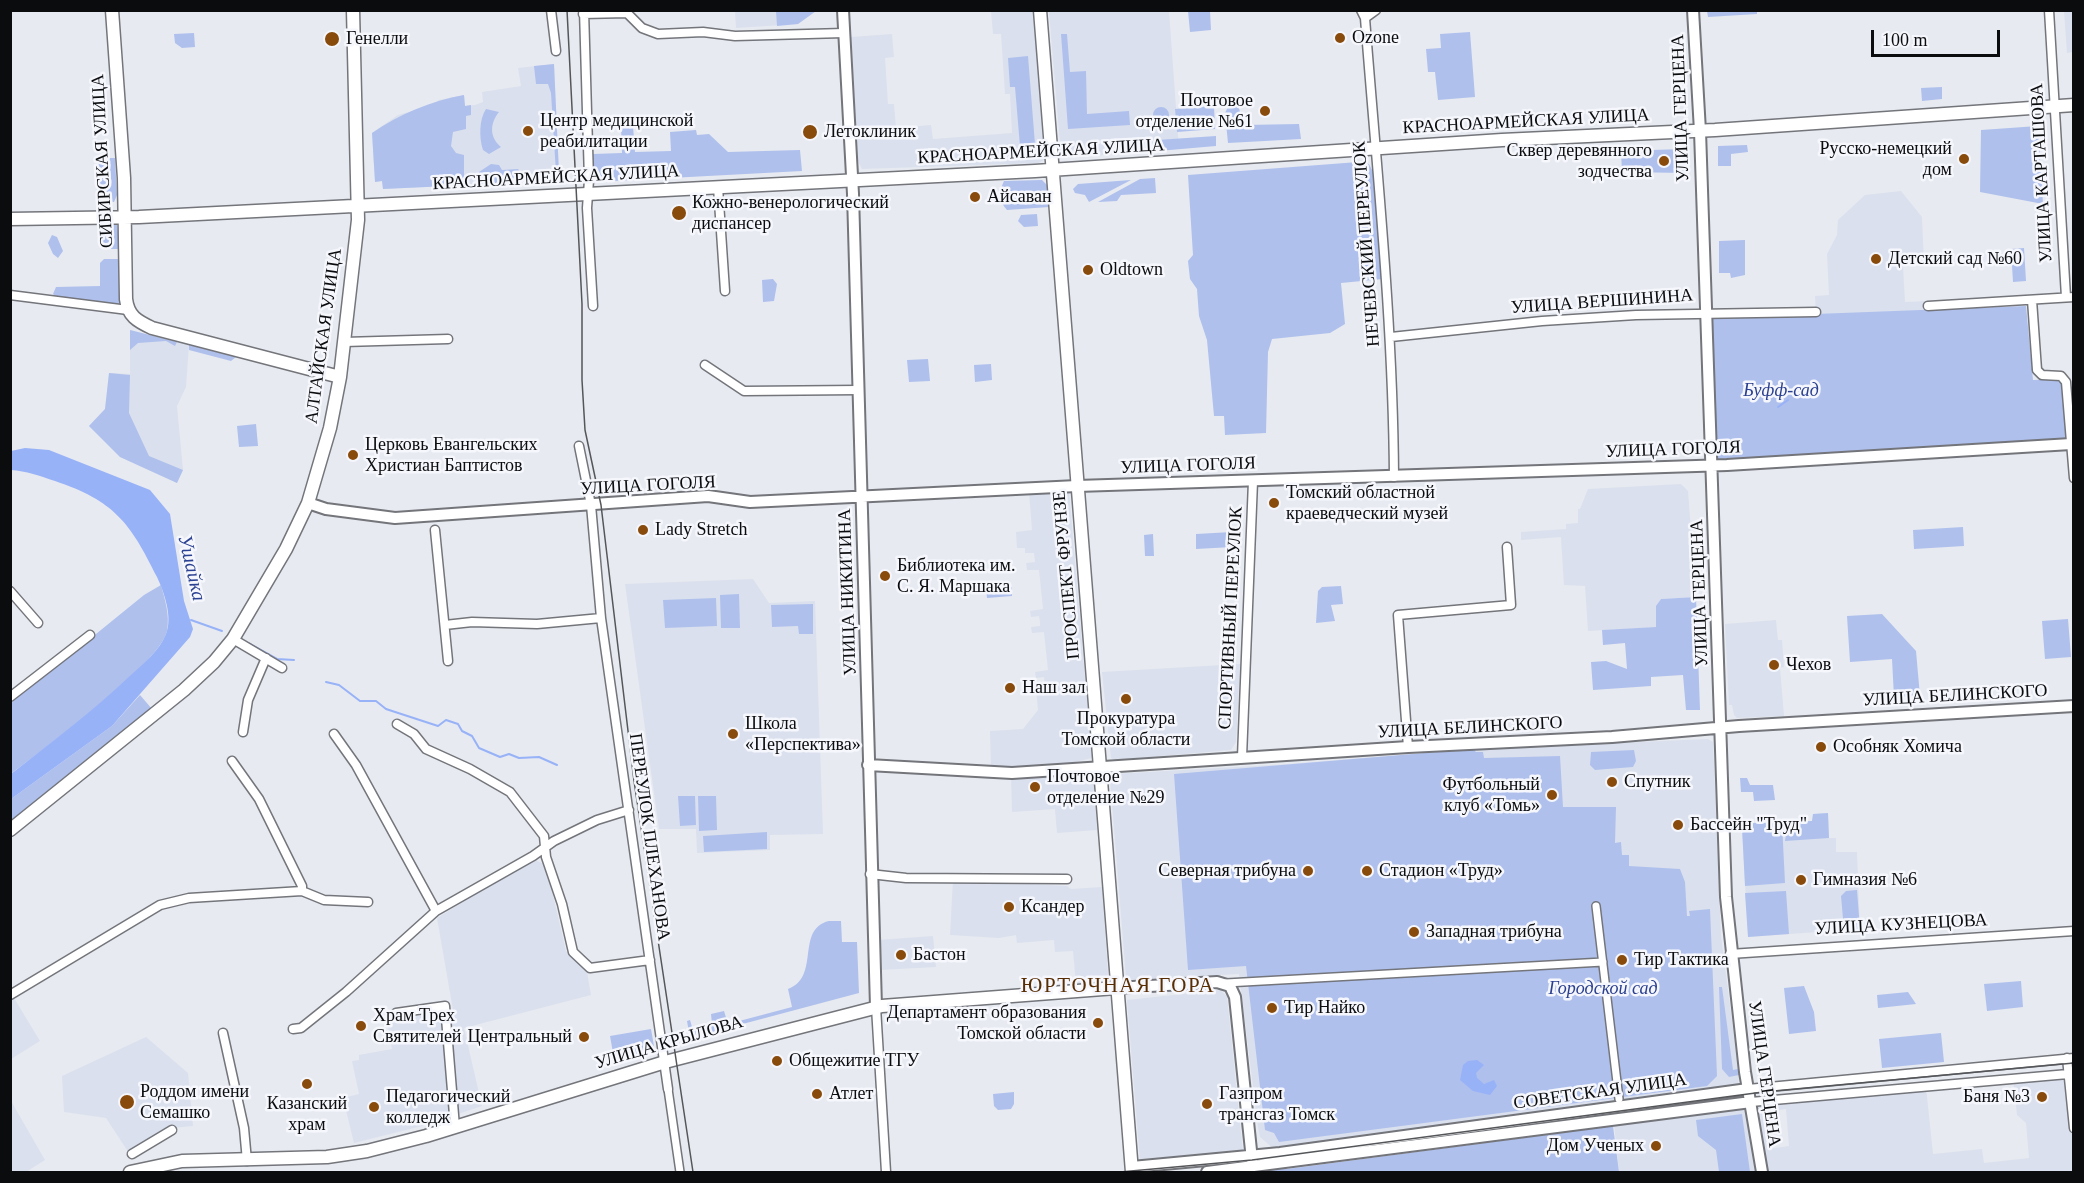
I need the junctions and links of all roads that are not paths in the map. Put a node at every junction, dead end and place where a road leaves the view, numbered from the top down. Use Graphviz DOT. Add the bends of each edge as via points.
graph roads {
  1 [pos="112,10"];
  2 [pos="353,10"];
  3 [pos="551,10"];
  4 [pos="843,10"];
  5 [pos="1040,10"];
  6 [pos="1376,10"];
  7 [pos="1693,10"];
  8 [pos="2049,10"];
  9 [pos="583,12"];
  10 [pos="1363,14"];
  11 [pos="844,33"];
  12 [pos="556,51"];
  13 [pos="2073,105"];
  14 [pos="2055,106"];
  15 [pos="1700,131"];
  16 [pos="1377,148"];
  17 [pos="1053,170"];
  18 [pos="852,181"];
  19 [pos="718,187"];
  20 [pos="588,194"];
  21 [pos="359,206"];
  22 [pos="125,217"];
  23 [pos="10,219"];
  24 [pos="724,291"];
  25 [pos="10,295"];
  26 [pos="2070,297"];
  27 [pos="2032,300"];
  28 [pos="592,306"];
  29 [pos="1928,306"];
  30 [pos="128,310"];
  31 [pos="1704,312"];
  32 [pos="1816,312"];
  33 [pos="1391,337"];
  34 [pos="448,339"];
  35 [pos="344,342"];
  36 [pos="705,365"];
  37 [pos="340,377"];
  38 [pos="858,390"];
  39 [pos="2071,444"];
  40 [pos="579,446"];
  41 [pos="1712,465"];
  42 [pos="1394,477"];
  43 [pos="2073,478"];
  44 [pos="1253,481"];
  45 [pos="1077,486"];
  46 [pos="861,496"];
  47 [pos="308,503"];
  48 [pos="591,505"];
  49 [pos="435,530"];
  50 [pos="1507,547"];
  51 [pos="10,591"];
  52 [pos="601,618"];
  53 [pos="38,623"];
  54 [pos="445,625"];
  55 [pos="90,635"];
  56 [pos="233,639"];
  57 [pos="266,658"];
  58 [pos="448,661"];
  59 [pos="282,668"];
  60 [pos="10,697"];
  61 [pos="2073,706"];
  62 [pos="397,724"];
  63 [pos="1720,729"];
  64 [pos="243,732"];
  65 [pos="334,734"];
  66 [pos="1408,747"];
  67 [pos="1242,757"];
  68 [pos="232,761"];
  69 [pos="868,765"];
  70 [pos="1101,768"];
  71 [pos="629,810"];
  72 [pos="10,830"];
  73 [pos="546,845"];
  74 [pos="870,874"];
  75 [pos="1067,879"];
  76 [pos="302,891"];
  77 [pos="368,902"];
  78 [pos="1596,906"];
  79 [pos="436,911"];
  80 [pos="2073,932"];
  81 [pos="1730,954"];
  82 [pos="650,960"];
  83 [pos="1603,962"];
  84 [pos="1226,983"];
  85 [pos="1116,988"];
  86 [pos="10,996"];
  87 [pos="876,1007"];
  88 [pos="396,1013"];
  89 [pos="293,1029"];
  90 [pos="223,1033"];
  91 [pos="2070,1058"];
  92 [pos="665,1062"];
  93 [pos="2068,1074"];
  94 [pos="668,1089"];
  95 [pos="1748,1089"];
  96 [pos="1619,1099"];
  97 [pos="1751,1102"];
  98 [pos="456,1126"];
  99 [pos="2073,1128"];
  100 [pos="172,1130"];
  101 [pos="132,1154"];
  102 [pos="1251,1156"];
  103 [pos="247,1161"];
  104 [pos="172,1168"];
  105 [pos="1132,1170"];
  106 [pos="1254,1170"];
  107 [pos="130,1173"];
  108 [pos="680,1173"];
  109 [pos="886,1173"];
  110 [pos="1207,1173"];
  111 [pos="1762,1173"];
  1 -- 22 [label="main road, СИБИРСКАЯ УЛИЦА"];
  2 -- 21 [label="main road, АЛТАЙСКАЯ УЛИЦА"];
  3 -- 12 [label="street"];
  4 -- 11 [label="street, УЛИЦА НИКИТИНА"];
  5 -- 17 [label="main road, ПРОСПЕКТ ФРУНЗЕ"];
  6 -- 10 [label="street"];
  7 -- 15 [label="street, УЛИЦА ГЕРЦЕНА"];
  8 -- 14 [label="street, УЛИЦА КАРТАШОВА"];
  9 -- 11 [label="street" via="627,13 642,28 658,34"];
  9 -- 20 [label="street"];
  10 -- 16 [label="street, НЕЧЕВСКИЙ ПЕРЕУЛОК"];
  11 -- 18 [label="street, УЛИЦА НИКИТИНА"];
  13 -- 14 [label="main road, КРАСНОАРМЕЙСКАЯ УЛИЦА"];
  14 -- 15 [label="main road, КРАСНОАРМЕЙСКАЯ УЛИЦА"];
  14 -- 26 [label="street, УЛИЦА КАРТАШОВА"];
  15 -- 16 [label="main road, КРАСНОАРМЕЙСКАЯ УЛИЦА"];
  15 -- 31 [label="street, УЛИЦА ГЕРЦЕНА"];
  16 -- 17 [label="main road, КРАСНОАРМЕЙСКАЯ УЛИЦА"];
  16 -- 33 [label="street, НЕЧЕВСКИЙ ПЕРЕУЛОК"];
  17 -- 18 [label="main road, КРАСНОАРМЕЙСКАЯ УЛИЦА"];
  17 -- 45 [label="main road, ПРОСПЕКТ ФРУНЗЕ"];
  18 -- 19 [label="main road, КРАСНОАРМЕЙСКАЯ УЛИЦА"];
  18 -- 38 [label="street, УЛИЦА НИКИТИНА"];
  19 -- 20 [label="main road, КРАСНОАРМЕЙСКАЯ УЛИЦА"];
  19 -- 24 [label="street"];
  20 -- 21 [label="main road, КРАСНОАРМЕЙСКАЯ УЛИЦА"];
  20 -- 28 [label="street"];
  21 -- 22 [label="main road, КРАСНОАРМЕЙСКАЯ УЛИЦА"];
  21 -- 35 [label="main road, АЛТАЙСКАЯ УЛИЦА"];
  22 -- 23 [label="main road, КРАСНОАРМЕЙСКАЯ УЛИЦА"];
  22 -- 30 [label="main road, СИБИРСКАЯ УЛИЦА"];
  25 -- 30 [label="street"];
  26 -- 27 [label="street"];
  27 -- 29 [label="street"];
  27 -- 39 [label="street" via="2037,370 2042,375 2065,380"];
  30 -- 37 [label="main road" via="138,322 152,328"];
  31 -- 32 [label="street, УЛИЦА ВЕРШИНИНА"];
  31 -- 33 [label="street, УЛИЦА ВЕРШИНИНА" via="1542,321"];
  31 -- 41 [label="street, УЛИЦА ГЕРЦЕНА"];
  33 -- 42 [label="street, НЕЧЕВСКИЙ ПЕРЕУЛОК"];
  34 -- 35 [label="street"];
  35 -- 37 [label="main road, АЛТАЙСКАЯ УЛИЦА"];
  36 -- 38 [label="street" via="744,391"];
  37 -- 47 [label="main road, АЛТАЙСКАЯ УЛИЦА"];
  38 -- 46 [label="street, УЛИЦА НИКИТИНА"];
  39 -- 41 [label="street, УЛИЦА ГОГОЛЯ"];
  39 -- 43 [label="street"];
  40 -- 48 [label="street, ПЕРЕУЛОК ПЛЕХАНОВА"];
  41 -- 42 [label="street, УЛИЦА ГОГОЛЯ"];
  41 -- 63 [label="street, УЛИЦА ГЕРЦЕНА"];
  42 -- 44 [label="street, УЛИЦА ГОГОЛЯ"];
  44 -- 45 [label="street, УЛИЦА ГОГОЛЯ"];
  44 -- 67 [label="street, СПОРТИВНЫЙ ПЕРЕУЛОК"];
  45 -- 46 [label="street, УЛИЦА ГОГОЛЯ"];
  45 -- 70 [label="main road, ПРОСПЕКТ ФРУНЗЕ"];
  46 -- 48 [label="street, УЛИЦА ГОГОЛЯ" via="750,502 708,496"];
  46 -- 69 [label="street, УЛИЦА НИКИТИНА"];
  47 -- 48 [label="street, УЛИЦА ГОГОЛЯ" via="395,518"];
  47 -- 56 [label="main road, АЛТАЙСКАЯ УЛИЦА"];
  48 -- 52 [label="street, ПЕРЕУЛОК ПЛЕХАНОВА"];
  49 -- 54 [label="street"];
  50 -- 66 [label="street" via="1511,605 1398,615"];
  51 -- 53 [label="street"];
  52 -- 54 [label="street" via="537,624"];
  52 -- 71 [label="street, ПЕРЕУЛОК ПЛЕХАНОВА"];
  54 -- 58 [label="street"];
  55 -- 60 [label="street"];
  56 -- 57 [label="street"];
  56 -- 72 [label="main road, АЛТАЙСКАЯ УЛИЦА" via="183,690"];
  57 -- 59 [label="street"];
  57 -- 64 [label="street" via="248,700"];
  61 -- 63 [label="street, УЛИЦА БЕЛИНСКОГО"];
  62 -- 73 [label="street" via="414,734 426,749 510,792 544,836"];
  63 -- 66 [label="street, УЛИЦА БЕЛИНСКОГО"];
  63 -- 81 [label="street, УЛИЦА ГЕРЦЕНА"];
  65 -- 79 [label="street" via="356,765"];
  66 -- 67 [label="street, УЛИЦА БЕЛИНСКОГО"];
  67 -- 70 [label="street, УЛИЦА БЕЛИНСКОГО"];
  68 -- 76 [label="street" via="259,799"];
  69 -- 70 [label="street, УЛИЦА БЕЛИНСКОГО" via="996,773"];
  69 -- 74 [label="street, УЛИЦА НИКИТИНА"];
  70 -- 85 [label="main road, ПРОСПЕКТ ФРУНЗЕ"];
  71 -- 73 [label="street" via="597,820"];
  71 -- 82 [label="street, ПЕРЕУЛОК ПЛЕХАНОВА"];
  73 -- 79 [label="street"];
  73 -- 82 [label="street" via="573,952 590,968"];
  74 -- 75 [label="street" via="906,878"];
  74 -- 87 [label="street, УЛИЦА НИКИТИНА"];
  76 -- 77 [label="street" via="324,900"];
  76 -- 86 [label="street" via="189,898 160,905"];
  78 -- 83 [label="street"];
  79 -- 89 [label="street" via="346,992 301,1028"];
  80 -- 81 [label="street, УЛИЦА КУЗНЕЦОВА"];
  81 -- 95 [label="street, УЛИЦА ГЕРЦЕНА"];
  82 -- 92 [label="street, ПЕРЕУЛОК ПЛЕХАНОВА"];
  83 -- 84 [label="street"];
  83 -- 96 [label="street"];
  84 -- 85 [label="street, УЛИЦА КРЫЛОВА"];
  84 -- 102 [label="street" via="1235,998"];
  85 -- 87 [label="main road, УЛИЦА КРЫЛОВА"];
  85 -- 105 [label="main road, ПРОСПЕКТ ФРУНЗЕ"];
  87 -- 92 [label="main road, УЛИЦА КРЫЛОВА"];
  87 -- 109 [label="street, УЛИЦА НИКИТИНА"];
  88 -- 98 [label="street" via="445,1006"];
  90 -- 103 [label="street" via="244,1128"];
  91 -- 93 [label="street"];
  91 -- 95 [label="street, СОВЕТСКАЯ УЛИЦА"];
  92 -- 94 [label="street, ПЕРЕУЛОК ПЛЕХАНОВА"];
  92 -- 98 [label="main road, УЛИЦА КРЫЛОВА"];
  93 -- 97 [label="street, СОВЕТСКАЯ УЛИЦА"];
  93 -- 99 [label="street"];
  94 -- 108 [label="street, ПЕРЕУЛОК ПЛЕХАНОВА"];
  95 -- 97 [label="street, УЛИЦА ГЕРЦЕНА"];
  95 -- 102 [label="street, СОВЕТСКАЯ УЛИЦА"];
  97 -- 106 [label="street, СОВЕТСКАЯ УЛИЦА"];
  97 -- 111 [label="street, УЛИЦА ГЕРЦЕНА"];
  98 -- 103 [label="main road, УЛИЦА КРЫЛОВА" via="347,1154"];
  100 -- 101 [label="street"];
  102 -- 105 [label="street, СОВЕТСКАЯ УЛИЦА"];
  102 -- 106 [label="street"];
  103 -- 104 [label="main road, УЛИЦА КРЫЛОВА"];
  104 -- 107 [label="main road, УЛИЦА КРЫЛОВА"];
  106 -- 110 [label="street, СОВЕТСКАЯ УЛИЦА"];
}
